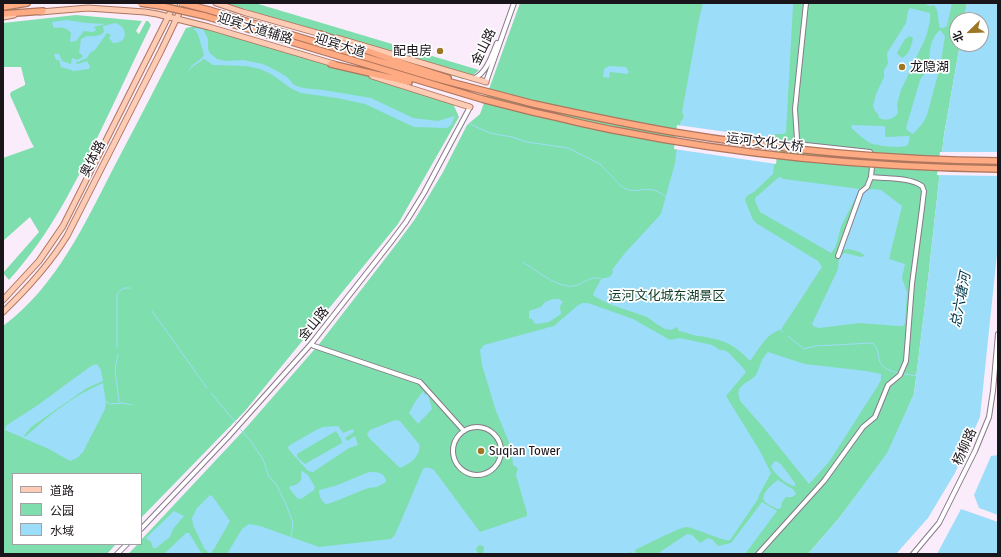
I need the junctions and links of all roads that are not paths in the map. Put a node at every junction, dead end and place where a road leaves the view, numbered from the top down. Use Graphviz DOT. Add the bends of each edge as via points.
graph roads {
  1 [pos="27,3"];
  2 [pos="140,3"];
  3 [pos="175,3"];
  4 [pos="183,3"];
  5 [pos="216,3"];
  6 [pos="514,3"];
  7 [pos="806,3"];
  8 [pos="3,7"];
  9 [pos="43,11"];
  10 [pos="3,16"];
  11 [pos="168,17"];
  12 [pos="176,19"];
  13 [pos="507,21"];
  14 [pos="320,34"];
  15 [pos="331,64"];
  16 [pos="475,78"];
  17 [pos="486,82"];
  18 [pos="503,96"];
  19 [pos="534,104"];
  20 [pos="506,106"];
  21 [pos="470,107"];
  22 [pos="533,112"];
  23 [pos="998,161"];
  24 [pos="998,169"];
  25 [pos="871,177"];
  26 [pos="838,256"];
  27 [pos="3,300"];
  28 [pos="3,312"];
  29 [pos="998,334"];
  30 [pos="311,344"];
  31 [pos="464,431"];
  32 [pos="142,528"];
  33 [pos="126,545"];
  34 [pos="117,554"];
  35 [pos="758,554"];
  36 [pos="913,554"];
  1 -- 8 [label="highway"];
  2 -- 20 [label="highway, 迎宾大道, bridge" via="205,16"];
  3 -- 11 [label="main road, 奥体路"];
  4 -- 12 [label="main road, 奥体路"];
  4 -- 18 [label="highway, 迎宾大道, bridge"];
  5 -- 14 [label="main road, 迎宾大道辅路"];
  6 -- 13 [label="street, 金山路"];
  7 -- 25 [label="street" via="795,109 797,138 799,143 806,146 870,152 873,156"];
  9 -- 10 [label="highway"];
  9 -- 11 [label="main road, 迎宾大道辅路" via="88,8 145,12"];
  11 -- 12 [label="main road, 迎宾大道辅路"];
  11 -- 27 [label="main road, 奥体路" via="63,226 39,261"];
  12 -- 15 [label="main road, 迎宾大道辅路"];
  12 -- 28 [label="main road, 奥体路" via="56,255"];
  13 -- 16 [label="street, 金山路" via="484,72"];
  13 -- 17 [label="street, 金山路"];
  14 -- 16 [label="main road, 迎宾大道辅路"];
  14 -- 18 [label="highway"];
  15 -- 20 [label="highway"];
  15 -- 21 [label="main road, 迎宾大道辅路"];
  16 -- 17 [label="main road, 迎宾大道辅路"];
  18 -- 19 [label="highway, 迎宾大道"];
  19 -- 23 [label="highway, 运河文化大桥, bridge" via="672,132 793,149 892,157"];
  20 -- 22 [label="highway, 迎宾大道"];
  21 -- 30 [label="street, 金山路" via="406,222"];
  22 -- 24 [label="highway, 运河文化大桥, bridge" via="618,131 740,151 862,164"];
  25 -- 26 [label="street" via="867,187 861,192"];
  25 -- 35 [label="street" via="918,183 924,191 912,284 906,361 900,375 888,385 875,417 863,426 824,481"];
  29 -- 36 [label="street, 杨柳路" via="989,417 939,523"];
  30 -- 31 [label="street" via="420,382"];
  30 -- 32 [label="street, 金山路"];
  31 -- 31 [label="street" via="454,443 454,458 458,466 470,474 486,474 497,465 500,458 497,437 485,428 470,428"];
  33 -- 34 [label="street"];
}
